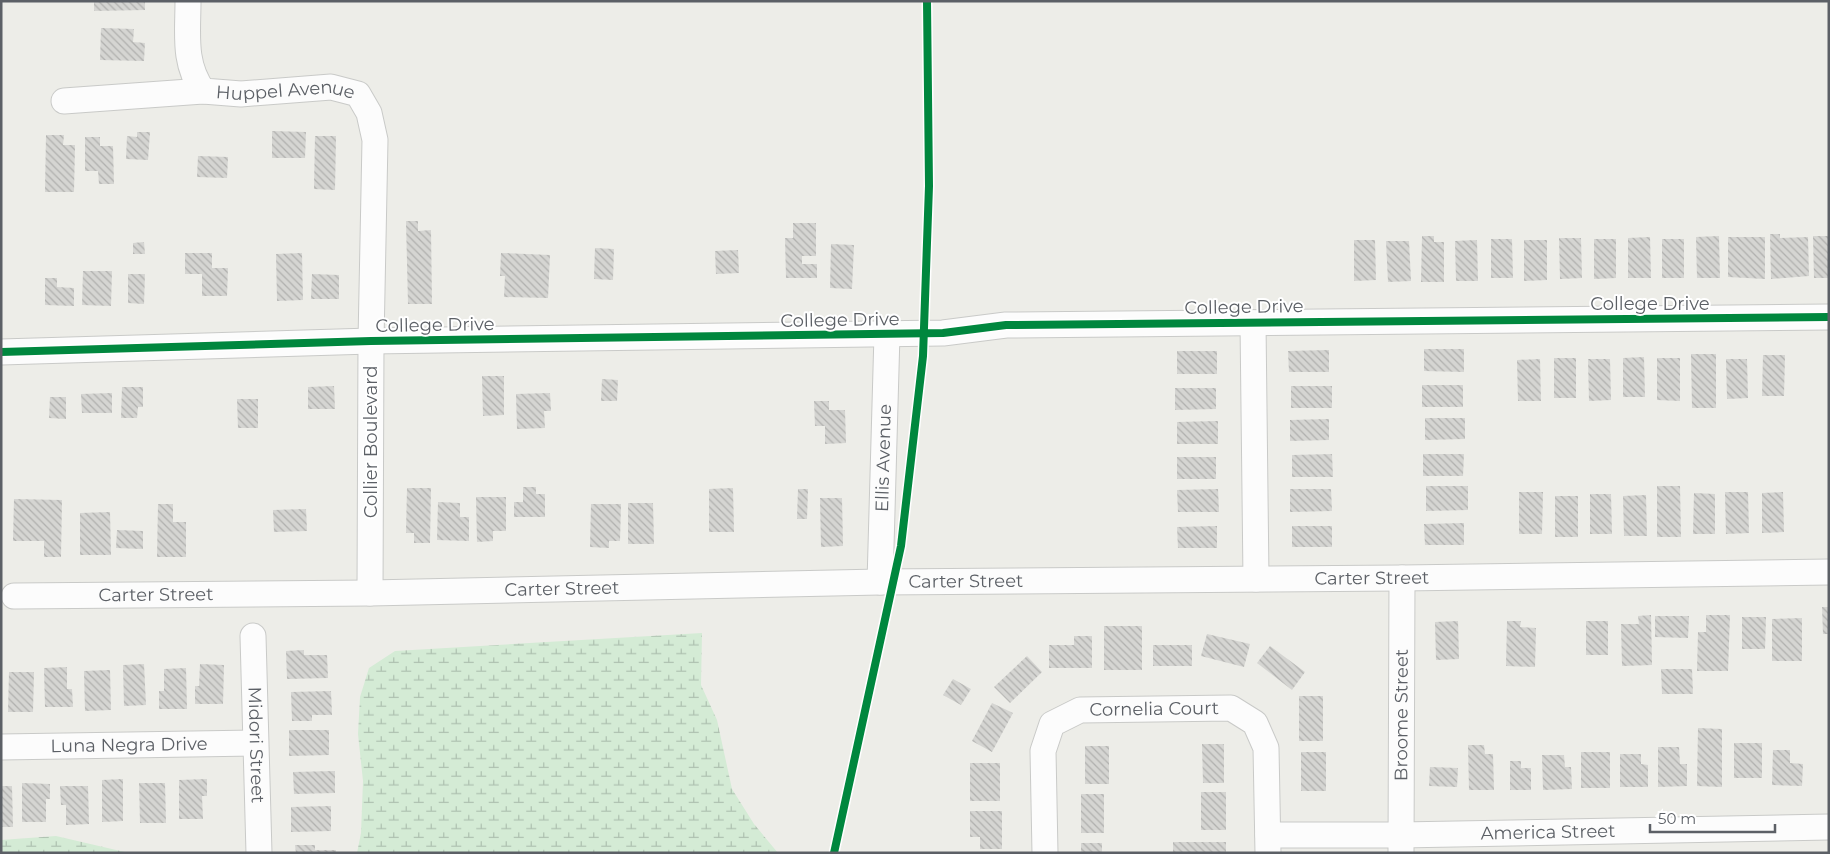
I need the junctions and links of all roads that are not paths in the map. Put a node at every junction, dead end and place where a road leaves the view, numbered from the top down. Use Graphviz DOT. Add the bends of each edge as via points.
graph roads {
  1 [pos="188,1"];
  2 [pos="203,91"];
  3 [pos="64,101"];
  4 [pos="375,140"];
  5 [pos="1829,317"];
  6 [pos="1253,322"];
  7 [pos="887,334"];
  8 [pos="371,341"];
  9 [pos="1,352"];
  10 [pos="1829,572"];
  11 [pos="1402,578"];
  12 [pos="1256,579"];
  13 [pos="880,582"];
  14 [pos="370,593"];
  15 [pos="14,596"];
  16 [pos="253,636"];
  17 [pos="255,743"];
  18 [pos="1,747"];
  19 [pos="1829,827"];
  20 [pos="1268,844"];
  21 [pos="1401,844"];
  22 [pos="258,853"];
  23 [pos="1045,853"];
  1 -- 2 [label="street, Huppel Avenue" via="188,54 193,77"];
  2 -- 3 [label="street"];
  2 -- 4 [label="street, Huppel Avenue" via="241,94 331,87 358,94 369,113"];
  4 -- 8 [label="street, Collier Boulevard"];
  5 -- 6 [label="street, College Drive"];
  6 -- 7 [label="street, College Drive" via="1006,325 943,333"];
  6 -- 12 [label="street"];
  7 -- 8 [label="street, College Drive"];
  7 -- 13 [label="street, Ellis Avenue"];
  8 -- 9 [label="street, College Drive"];
  8 -- 14 [label="street, Collier Boulevard"];
  10 -- 11 [label="street, Carter Street"];
  11 -- 12 [label="street, Carter Street"];
  11 -- 21 [label="street, Broome Street"];
  12 -- 13 [label="street, Carter Street"];
  13 -- 14 [label="street, Carter Street"];
  14 -- 15 [label="street, Carter Street"];
  16 -- 17 [label="street, Midori Street"];
  17 -- 18 [label="street, Luna Negra Drive"];
  17 -- 22 [label="street, Midori Street"];
  19 -- 21 [label="street, America Street"];
  20 -- 21 [label="street, America Street"];
  20 -- 23 [label="street, Cornelia Court" via="1266,748 1255,723 1231,708 1080,710 1052,724 1043,751"];
}
